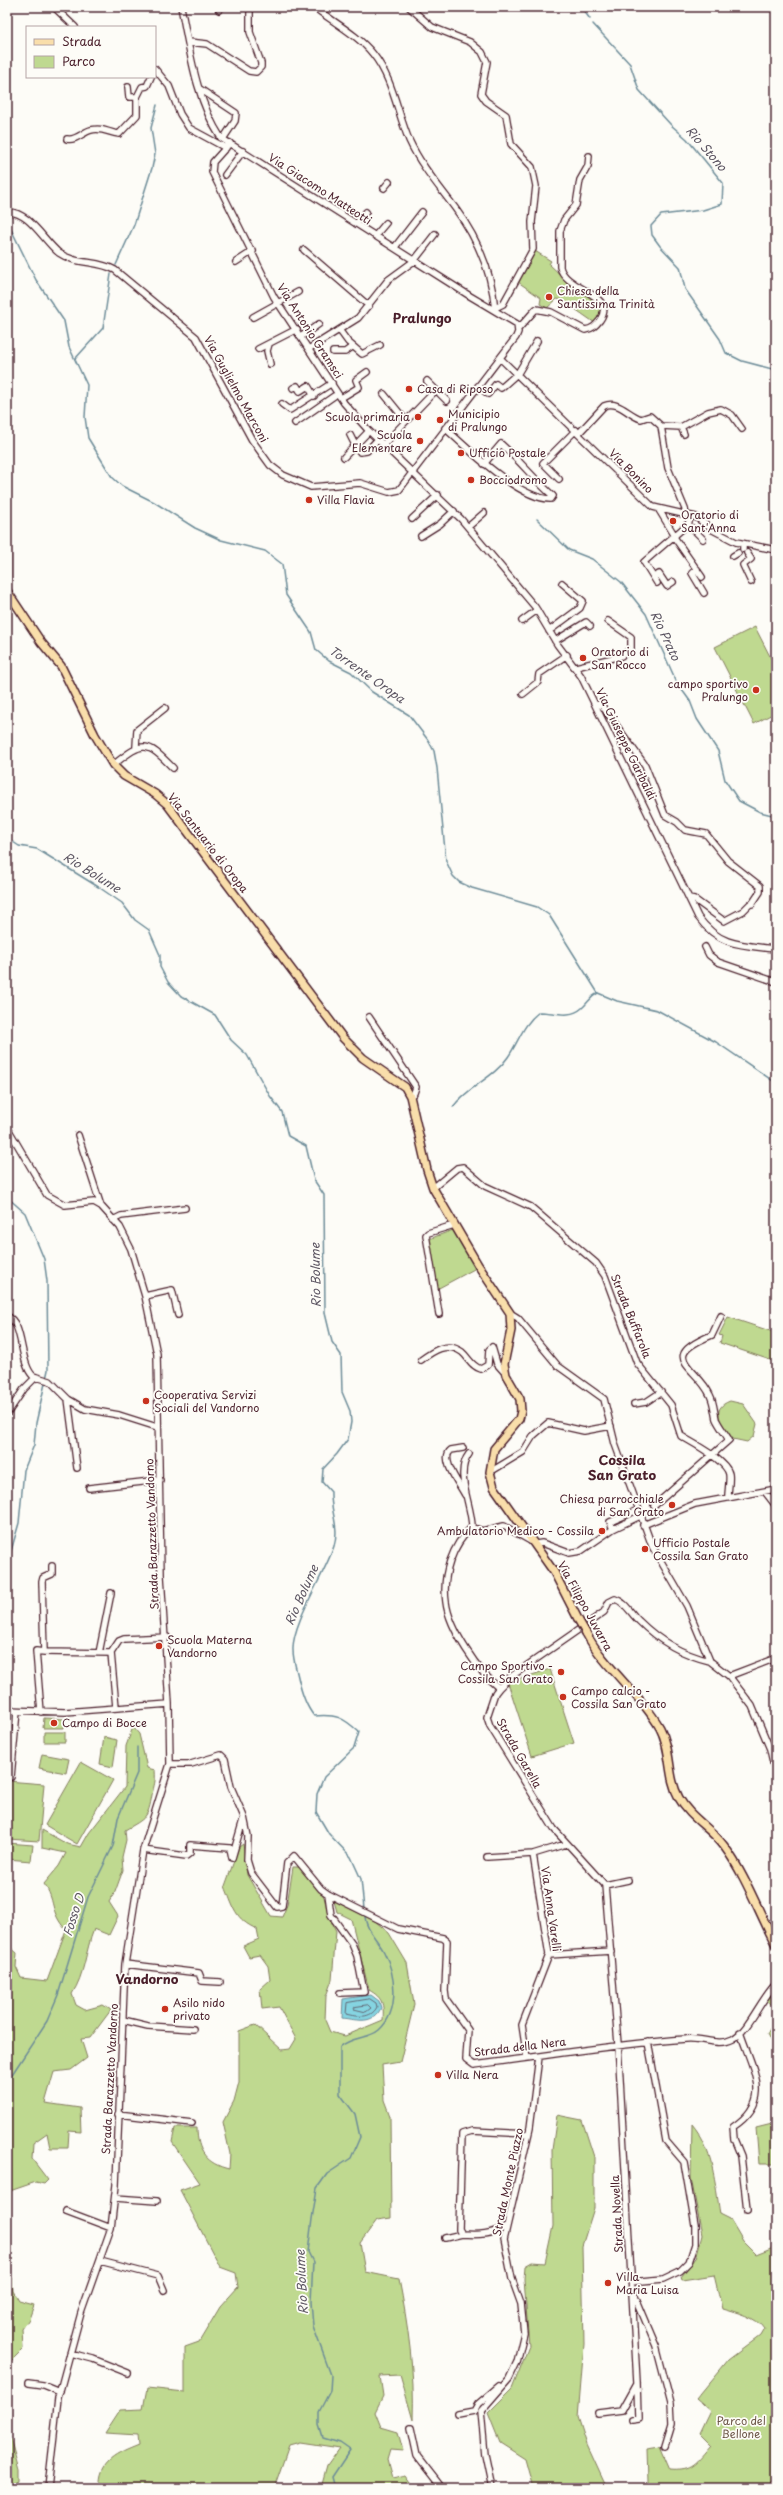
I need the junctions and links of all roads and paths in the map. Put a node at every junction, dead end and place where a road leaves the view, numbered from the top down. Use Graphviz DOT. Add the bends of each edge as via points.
graph roads {
  1 [pos="54,7"];
  2 [pos="181,7"];
  3 [pos="250,7"];
  4 [pos="314,7"];
  5 [pos="409,7"];
  6 [pos="74,26"];
  7 [pos="189,42"];
  8 [pos="156,70"];
  9 [pos="151,78"];
  10 [pos="128,87"];
  11 [pos="200,89"];
  12 [pos="137,97"];
  13 [pos="67,139"];
  14 [pos="223,139"];
  15 [pos="230,143"];
  16 [pos="226,148"];
  17 [pos="243,150"];
  18 [pos="589,156"];
  19 [pos="226,175"];
  20 [pos="388,182"];
  21 [pos="384,188"];
  22 [pos="7,212"];
  23 [pos="366,212"];
  24 [pos="422,212"];
  25 [pos="386,223"];
  26 [pos="356,224"];
  27 [pos="435,234"];
  28 [pos="375,236"];
  29 [pos="395,247"];
  30 [pos="304,250"];
  31 [pos="252,251"];
  32 [pos="414,261"];
  33 [pos="236,262"];
  34 [pos="298,292"];
  35 [pos="278,302"];
  36 [pos="369,306"];
  37 [pos="495,309"];
  38 [pos="253,317"];
  39 [pos="319,324"];
  40 [pos="519,328"];
  41 [pos="298,329"];
  42 [pos="340,331"];
  43 [pos="302,336"];
  44 [pos="537,341"];
  45 [pos="269,344"];
  46 [pos="380,346"];
  47 [pos="352,347"];
  48 [pos="310,348"];
  49 [pos="258,349"];
  50 [pos="333,352"];
  51 [pos="500,358"];
  52 [pos="270,364"];
  53 [pos="367,372"];
  54 [pos="518,373"];
  55 [pos="427,381"];
  56 [pos="332,384"];
  57 [pos="478,386"];
  58 [pos="293,388"];
  59 [pos="436,390"];
  60 [pos="384,394"];
  61 [pos="337,395"];
  62 [pos="314,396"];
  63 [pos="448,401"];
  64 [pos="282,404"];
  65 [pos="406,421"];
  66 [pos="295,423"];
  67 [pos="661,426"];
  68 [pos="681,427"];
  69 [pos="445,428"];
  70 [pos="742,429"];
  71 [pos="369,431"];
  72 [pos="577,432"];
  73 [pos="684,434"];
  74 [pos="350,435"];
  75 [pos="378,439"];
  76 [pos="384,444"];
  77 [pos="358,449"];
  78 [pos="344,457"];
  79 [pos="484,464"];
  80 [pos="776,465"];
  81 [pos="412,472"];
  82 [pos="559,479"];
  83 [pos="776,480"];
  84 [pos="438,496"];
  85 [pos="659,510"];
  86 [pos="454,511"];
  87 [pos="484,513"];
  88 [pos="689,516"];
  89 [pos="412,519"];
  90 [pos="688,524"];
  91 [pos="468,527"];
  92 [pos="421,536"];
  93 [pos="674,537"];
  94 [pos="702,539"];
  95 [pos="776,550"];
  96 [pos="741,551"];
  97 [pos="7,552"];
  98 [pos="697,569"];
  99 [pos="654,577"];
  100 [pos="702,577"];
  101 [pos="7,579"];
  102 [pos="673,582"];
  103 [pos="751,582"];
  104 [pos="562,583"];
  105 [pos="656,583"];
  106 [pos="7,591"];
  107 [pos="704,594"];
  108 [pos="537,610"];
  109 [pos="522,621"];
  110 [pos="608,621"];
  111 [pos="590,626"];
  112 [pos="549,631"];
  113 [pos="555,641"];
  114 [pos="567,655"];
  115 [pos="576,667"];
  116 [pos="523,694"];
  117 [pos="596,705"];
  118 [pos="165,708"];
  119 [pos="136,747"];
  120 [pos="113,765"];
  121 [pos="173,768"];
  122 [pos="689,898"];
  123 [pos="705,947"];
  124 [pos="776,949"];
  125 [pos="776,982"];
  126 [pos="369,1017"];
  127 [pos="410,1096"];
  128 [pos="7,1127"];
  129 [pos="78,1135"];
  130 [pos="433,1188"];
  131 [pos="101,1206"];
  132 [pos="185,1208"];
  133 [pos="114,1220"];
  134 [pos="454,1225"];
  135 [pos="145,1296"];
  136 [pos="510,1313"];
  137 [pos="439,1314"];
  138 [pos="178,1315"];
  139 [pos="7,1316"];
  140 [pos="721,1316"];
  141 [pos="421,1360"];
  142 [pos="506,1374"];
  143 [pos="39,1378"];
  144 [pos="661,1392"];
  145 [pos="68,1399"];
  146 [pos="634,1404"];
  147 [pos="7,1414"];
  148 [pos="611,1426"];
  149 [pos="157,1427"];
  150 [pos="463,1448"];
  151 [pos="469,1454"];
  152 [pos="712,1454"];
  153 [pos="77,1468"];
  154 [pos="490,1472"];
  155 [pos="160,1480"];
  156 [pos="89,1488"];
  157 [pos="776,1489"];
  158 [pos="766,1492"];
  159 [pos="728,1496"];
  160 [pos="469,1502"];
  161 [pos="654,1506"];
  162 [pos="776,1506"];
  163 [pos="639,1513"];
  164 [pos="644,1526"];
  165 [pos="472,1527"];
  166 [pos="536,1544"];
  167 [pos="52,1566"];
  168 [pos="111,1594"];
  169 [pos="167,1637"];
  170 [pos="44,1652"];
  171 [pos="99,1653"];
  172 [pos="111,1653"];
  173 [pos="776,1658"];
  174 [pos="710,1661"];
  175 [pos="729,1676"];
  176 [pos="499,1688"];
  177 [pos="169,1704"];
  178 [pos="116,1706"];
  179 [pos="7,1710"];
  180 [pos="17,1711"];
  181 [pos="41,1712"];
  182 [pos="170,1764"];
  183 [pos="776,1776"];
  184 [pos="11,1777"];
  185 [pos="244,1817"];
  186 [pos="566,1844"];
  187 [pos="142,1850"];
  188 [pos="533,1854"];
  189 [pos="487,1858"];
  190 [pos="628,1880"];
  191 [pos="605,1885"];
  192 [pos="328,1894"];
  193 [pos="776,1945"];
  194 [pos="611,1951"];
  195 [pos="549,1955"];
  196 [pos="126,1964"];
  197 [pos="220,1982"];
  198 [pos="776,1984"];
  199 [pos="340,1993"];
  200 [pos="123,2020"];
  201 [pos="193,2028"];
  202 [pos="740,2032"];
  203 [pos="648,2042"];
  204 [pos="618,2044"];
  205 [pos="539,2057"];
  206 [pos="527,2058"];
  207 [pos="118,2114"];
  208 [pos="192,2123"];
  209 [pos="528,2134"];
  210 [pos="115,2198"];
  211 [pos="157,2201"];
  212 [pos="66,2210"];
  213 [pos="747,2210"];
  214 [pos="506,2226"];
  215 [pos="111,2228"];
  216 [pos="462,2234"];
  217 [pos="446,2238"];
  218 [pos="100,2260"];
  219 [pos="632,2285"];
  220 [pos="164,2290"];
  221 [pos="70,2353"];
  222 [pos="128,2373"];
  223 [pos="509,2379"];
  224 [pos="637,2382"];
  225 [pos="28,2383"];
  226 [pos="60,2392"];
  227 [pos="598,2413"];
  228 [pos="458,2414"];
  229 [pos="631,2420"];
  230 [pos="411,2428"];
  231 [pos="665,2446"];
  232 [pos="48,2488"];
  233 [pos="442,2488"];
  234 [pos="492,2488"];
  1 -- 6 [label="street"];
  2 -- 7 [label="street, Via Giacomo Matteotti"];
  3 -- 7 [label="street" via="250,32 261,63 256,72 249,71 207,44"];
  4 -- 37 [label="street" via="372,52 381,66 409,140 419,159 468,226 482,254 491,276"];
  5 -- 37 [label="street" via="432,27 470,42 482,52 488,62 481,94 509,119 511,144 526,158 535,175 533,248 504,304"];
  7 -- 11 [label="street, Via Giacomo Matteotti"];
  8 -- 16 [label="street" via="168,86 189,128"];
  9 -- 12 [label="street"];
  10 -- 12 [label="street" via="129,97"];
  11 -- 14 [label="street, Via Giacomo Matteotti" via="207,114"];
  11 -- 14 [label="street" via="236,113 235,121"];
  12 -- 13 [label="street" via="137,115 119,134 101,128"];
  14 -- 15 [label="street, Via Giacomo Matteotti"];
  15 -- 16 [label="street, Via Antonio Gramsci"];
  15 -- 17 [label="street, Via Giacomo Matteotti"];
  16 -- 31 [label="street, Via Antonio Gramsci" via="213,162 211,169"];
  17 -- 19 [label="street"];
  17 -- 26 [label="street, Via Giacomo Matteotti"];
  18 -- 40 [label="street" via="588,166 580,180 576,205 564,220 560,231 560,267 570,282 601,300 604,306 603,316 595,326 585,330 551,312 536,309"];
  20 -- 21 [label="street"];
  22 -- 81 [label="street, Via Guglielmo Marconi" via="14,211 23,217 61,254 74,260 106,265 115,270 196,337 261,455 283,475 311,487 360,483 395,492"];
  23 -- 26 [label="street"];
  24 -- 29 [label="street"];
  25 -- 28 [label="street"];
  26 -- 28 [label="street, Via Giacomo Matteotti"];
  27 -- 32 [label="street"];
  28 -- 29 [label="street, Via Giacomo Matteotti"];
  29 -- 32 [label="street, Via Giacomo Matteotti"];
  30 -- 36 [label="street"];
  31 -- 33 [label="street"];
  31 -- 35 [label="street, Via Antonio Gramsci"];
  32 -- 36 [label="street" via="388,280"];
  32 -- 37 [label="street, Via Giacomo Matteotti"];
  34 -- 35 [label="street"];
  35 -- 38 [label="street"];
  35 -- 41 [label="street, Via Antonio Gramsci"];
  36 -- 42 [label="street"];
  37 -- 40 [label="street, Via Giacomo Matteotti"];
  39 -- 43 [label="street"];
  40 -- 51 [label="street" via="516,337"];
  41 -- 43 [label="street, Via Antonio Gramsci"];
  41 -- 45 [label="street"];
  42 -- 47 [label="street"];
  42 -- 48 [label="street"];
  43 -- 48 [label="street, Via Antonio Gramsci"];
  44 -- 54 [label="street"];
  45 -- 49 [label="street"];
  45 -- 52 [label="street" via="267,352"];
  46 -- 47 [label="street" via="365,354"];
  47 -- 50 [label="street" via="345,352"];
  48 -- 56 [label="street, Via Antonio Gramsci"];
  51 -- 54 [label="street, Via Bonino"];
  51 -- 57 [label="street"];
  53 -- 61 [label="street" via="356,380 359,387"];
  54 -- 57 [label="street" via="501,388 496,384 488,394"];
  54 -- 72 [label="street, Via Bonino"];
  55 -- 59 [label="street"];
  56 -- 61 [label="street, Via Antonio Gramsci"];
  56 -- 62 [label="street"];
  57 -- 69 [label="street"];
  58 -- 62 [label="street" via="296,386 300,391 308,386"];
  59 -- 63 [label="street"];
  59 -- 65 [label="street"];
  60 -- 65 [label="street"];
  61 -- 66 [label="street"];
  61 -- 71 [label="street, Via Antonio Gramsci"];
  62 -- 64 [label="street" via="290,410"];
  65 -- 76 [label="street"];
  67 -- 68 [label="street"];
  67 -- 72 [label="street" via="650,416 641,419 616,405 609,404"];
  67 -- 88 [label="street" via="668,468"];
  68 -- 70 [label="street" via="708,412 721,409 728,412"];
  68 -- 73 [label="street"];
  69 -- 79 [label="street"];
  69 -- 81 [label="street"];
  71 -- 75 [label="street, Via Antonio Gramsci"];
  71 -- 77 [label="street"];
  72 -- 82 [label="street" via="543,463"];
  72 -- 85 [label="street, Via Bonino"];
  74 -- 77 [label="street"];
  75 -- 76 [label="street, Via Antonio Gramsci"];
  75 -- 77 [label="street" via="362,454"];
  76 -- 81 [label="street, Via Antonio Gramsci"];
  77 -- 78 [label="street"];
  79 -- 79 [label="street" via="541,499 551,499 554,496 501,444"];
  80 -- 83 [label="street"];
  81 -- 84 [label="street, Via Giuseppe Garibaldi"];
  84 -- 86 [label="street, Via Giuseppe Garibaldi"];
  84 -- 89 [label="street"];
  85 -- 88 [label="street, Via Bonino"];
  85 -- 93 [label="street"];
  86 -- 91 [label="street, Via Giuseppe Garibaldi"];
  86 -- 92 [label="street"];
  87 -- 91 [label="street"];
  88 -- 90 [label="street"];
  88 -- 96 [label="street, Via Bonino" via="696,517"];
  90 -- 93 [label="street"];
  90 -- 94 [label="street"];
  91 -- 108 [label="street, Via Giuseppe Garibaldi"];
  93 -- 98 [label="street"];
  93 -- 99 [label="street" via="644,562 652,570"];
  95 -- 96 [label="street, Via Bonino"];
  96 -- 103 [label="street" via="750,559 743,565"];
  97 -- 101 [label="street"];
  98 -- 100 [label="street"];
  98 -- 107 [label="street" via="692,573"];
  99 -- 102 [label="street" via="659,574 667,586"];
  99 -- 105 [label="street"];
  104 -- 112 [label="street" via="583,601 580,608"];
  106 -- 120 [label="main road, Via Santuario di Oropa" via="41,642 61,666"];
  108 -- 109 [label="street"];
  108 -- 112 [label="street, Via Giuseppe Garibaldi"];
  110 -- 115 [label="street" via="631,637 631,649 621,656"];
  111 -- 113 [label="street" via="586,622"];
  112 -- 113 [label="street, Via Giuseppe Garibaldi"];
  113 -- 114 [label="street, Via Giuseppe Garibaldi"];
  114 -- 115 [label="street, Via Giuseppe Garibaldi"];
  114 -- 116 [label="street" via="539,674 538,682"];
  115 -- 117 [label="street, Via Giuseppe Garibaldi"];
  117 -- 122 [label="street, Via Giuseppe Garibaldi"];
  117 -- 122 [label="street" via="600,704 603,707 645,765 665,815 685,830 706,834 728,861 760,886 760,892 752,904 724,921"];
  118 -- 119 [label="street" via="137,730"];
  119 -- 120 [label="street"];
  119 -- 121 [label="street" via="150,748"];
  120 -- 127 [label="main road, Via Santuario di Oropa" via="124,776 167,804 343,1038 363,1058 405,1087"];
  122 -- 124 [label="street, Via Giuseppe Garibaldi" via="698,917 717,937 738,946"];
  123 -- 125 [label="street" via="709,955 718,962"];
  126 -- 127 [label="street, Via Santuario di Oropa" via="416,1087"];
  127 -- 130 [label="main road, Via Santuario di Oropa" via="426,1170"];
  128 -- 131 [label="street" via="47,1195 65,1205 87,1202"];
  129 -- 131 [label="street"];
  130 -- 134 [label="main road, Via Santuario di Oropa"];
  130 -- 144 [label="street, Strada Buffarola" via="458,1168 463,1167 485,1186 531,1207 580,1248 605,1276 637,1363"];
  131 -- 133 [label="street, Strada Barazzetto Vandorno"];
  132 -- 133 [label="street" via="121,1216"];
  133 -- 135 [label="street, Strada Barazzetto Vandorno" via="131,1249"];
  134 -- 136 [label="main road, Via Santuario di Oropa"];
  134 -- 137 [label="street" via="428,1232 426,1235"];
  135 -- 138 [label="street" via="172,1290"];
  135 -- 149 [label="street, Strada Barazzetto Vandorno" via="157,1354"];
  136 -- 142 [label="main road, Via Filippo Juvarra" via="511,1330 504,1364"];
  136 -- 148 [label="street, Via Santuario di Oropa" via="518,1318 558,1366 604,1399"];
  139 -- 143 [label="street" via="16,1326 26,1366"];
  140 -- 152 [label="street" via="712,1335 693,1343 683,1357 689,1371 701,1381 710,1394 716,1418 729,1440"];
  141 -- 142 [label="street, Via Filippo Juvarra" via="433,1351 449,1348 463,1353 472,1364 481,1369 488,1364 489,1350 492,1347 497,1364"];
  142 -- 154 [label="main road, Via Filippo Juvarra" via="520,1399 521,1411 519,1419 494,1449"];
  143 -- 145 [label="street" via="50,1380"];
  143 -- 147 [label="street" via="24,1389"];
  144 -- 146 [label="street" via="646,1402"];
  144 -- 152 [label="street, Strada Buffarola" via="671,1404 681,1436"];
  145 -- 149 [label="street" via="91,1411 119,1415"];
  145 -- 153 [label="street"];
  148 -- 154 [label="street" via="584,1431 548,1423 533,1436 523,1452"];
  148 -- 163 [label="street, Via Santuario di Oropa"];
  149 -- 155 [label="street, Strada Barazzetto Vandorno"];
  150 -- 160 [label="street" via="451,1450 448,1456 452,1474"];
  151 -- 160 [label="street" via="464,1468"];
  152 -- 159 [label="street, Strada Buffarola" via="729,1474"];
  152 -- 161 [label="street"];
  154 -- 166 [label="main road, Via Filippo Juvarra" via="494,1487"];
  155 -- 156 [label="street"];
  155 -- 169 [label="street, Strada Barazzetto Vandorno" via="161,1576"];
  157 -- 158 [label="street"];
  158 -- 159 [label="street"];
  158 -- 162 [label="street"];
  159 -- 164 [label="street" via="695,1504"];
  160 -- 165 [label="street"];
  163 -- 164 [label="street, Via Santuario di Oropa"];
  163 -- 166 [label="street" via="610,1522 613,1529 575,1552 560,1551 542,1543"];
  164 -- 174 [label="street, Via Santuario di Oropa" via="661,1563 687,1606"];
  165 -- 166 [label="street" via="482,1531 504,1526"];
  165 -- 176 [label="street" via="457,1544 450,1558 446,1601 448,1615 465,1648"];
  166 -- 193 [label="main road, Via Filippo Juvarra, bridge" via="607,1665 646,1708 660,1728 667,1746 679,1798 694,1819 723,1844"];
  167 -- 170 [label="street" via="52,1574 43,1578 42,1582"];
  168 -- 171 [label="street"];
  169 -- 172 [label="street" via="124,1639 119,1641"];
  169 -- 177 [label="street, Strada Barazzetto Vandorno"];
  170 -- 171 [label="street"];
  170 -- 181 [label="street" via="36,1651"];
  171 -- 172 [label="street"];
  172 -- 178 [label="street"];
  173 -- 175 [label="street"];
  174 -- 175 [label="street, Via Santuario di Oropa"];
  174 -- 176 [label="street, Strada Garella" via="682,1654 639,1622 628,1608 615,1599 608,1602 604,1612 509,1678"];
  175 -- 183 [label="street, Via Santuario di Oropa" via="752,1706 767,1742"];
  176 -- 186 [label="street, Strada Garella" via="487,1717 490,1726"];
  177 -- 178 [label="street"];
  177 -- 182 [label="street, Strada Barazzetto Vandorno"];
  178 -- 181 [label="street"];
  179 -- 180 [label="street"];
  180 -- 181 [label="street"];
  180 -- 184 [label="street"];
  182 -- 185 [label="street, Strada della Nera" via="191,1764 221,1755 225,1759 231,1787"];
  182 -- 187 [label="street, Strada Barazzetto Vandorno"];
  185 -- 187 [label="street" via="232,1858 230,1848 190,1845 190,1852 186,1856"];
  185 -- 192 [label="street, Strada della Nera" via="248,1836 248,1867 277,1907 282,1906 287,1863 292,1856 300,1860 321,1889"];
  186 -- 188 [label="street"];
  186 -- 191 [label="street, Strada Garella" via="602,1878"];
  187 -- 196 [label="street, Strada Barazzetto Vandorno"];
  188 -- 189 [label="street"];
  188 -- 195 [label="street, Via Anna Varelli"];
  190 -- 191 [label="street"];
  191 -- 194 [label="street"];
  192 -- 199 [label="street" via="331,1915 352,1944 357,1956 364,1992"];
  192 -- 206 [label="street, Strada della Nera" via="398,1929 447,1941 446,2000 468,2030 468,2062 474,2065"];
  194 -- 195 [label="street"];
  194 -- 204 [label="street"];
  195 -- 206 [label="street, Via Anna Varelli" via="522,2025"];
  196 -- 197 [label="street" via="199,1973 202,1981"];
  196 -- 200 [label="street, Strada Barazzetto Vandorno"];
  198 -- 202 [label="street, Strada della Nera" via="768,1991"];
  200 -- 201 [label="street" via="148,2026"];
  200 -- 207 [label="street, Strada Barazzetto Vandorno"];
  202 -- 203 [label="street, Strada della Nera" via="734,2038 723,2042 701,2038"];
  202 -- 213 [label="street" via="757,2084 758,2101 746,2119 733,2127 734,2139 741,2156"];
  203 -- 204 [label="street, Strada della Nera"];
  203 -- 219 [label="street" via="666,2141 684,2162 695,2226 695,2244 689,2262 680,2271 663,2279"];
  204 -- 205 [label="street, Strada della Nera"];
  204 -- 219 [label="street, Strada Novella"];
  205 -- 206 [label="street, Strada della Nera"];
  205 -- 209 [label="street, Strada Monte Piazzo"];
  207 -- 208 [label="street"];
  207 -- 210 [label="street, Strada Barazzetto Vandorno"];
  209 -- 214 [label="street, Strada Monte Piazzo"];
  209 -- 216 [label="street" via="472,2131 462,2134 459,2229"];
  210 -- 211 [label="street"];
  210 -- 215 [label="street, Strada Barazzetto Vandorno"];
  212 -- 215 [label="street"];
  214 -- 216 [label="street" via="493,2234"];
  214 -- 223 [label="street, Strada Monte Piazzo" via="505,2251 521,2304 524,2333 517,2362"];
  215 -- 218 [label="street, Strada Barazzetto Vandorno"];
  216 -- 217 [label="street"];
  218 -- 220 [label="street" via="158,2276"];
  218 -- 221 [label="street, Strada Barazzetto Vandorno"];
  219 -- 224 [label="street, Strada Novella"];
  219 -- 231 [label="street" via="656,2346 670,2404 672,2423"];
  221 -- 222 [label="street"];
  221 -- 226 [label="street, Strada Barazzetto Vandorno"];
  223 -- 228 [label="street, Strada Monte Piazzo" via="483,2399 474,2411"];
  223 -- 234 [label="street, Strada Monte Piazzo" via="481,2411 485,2455"];
  224 -- 227 [label="street" via="622,2410"];
  224 -- 229 [label="street, Strada Novella" via="638,2419"];
  225 -- 226 [label="street" via="43,2385"];
  226 -- 232 [label="street, Strada Barazzetto Vandorno"];
  230 -- 233 [label="street" via="417,2456"];
}
